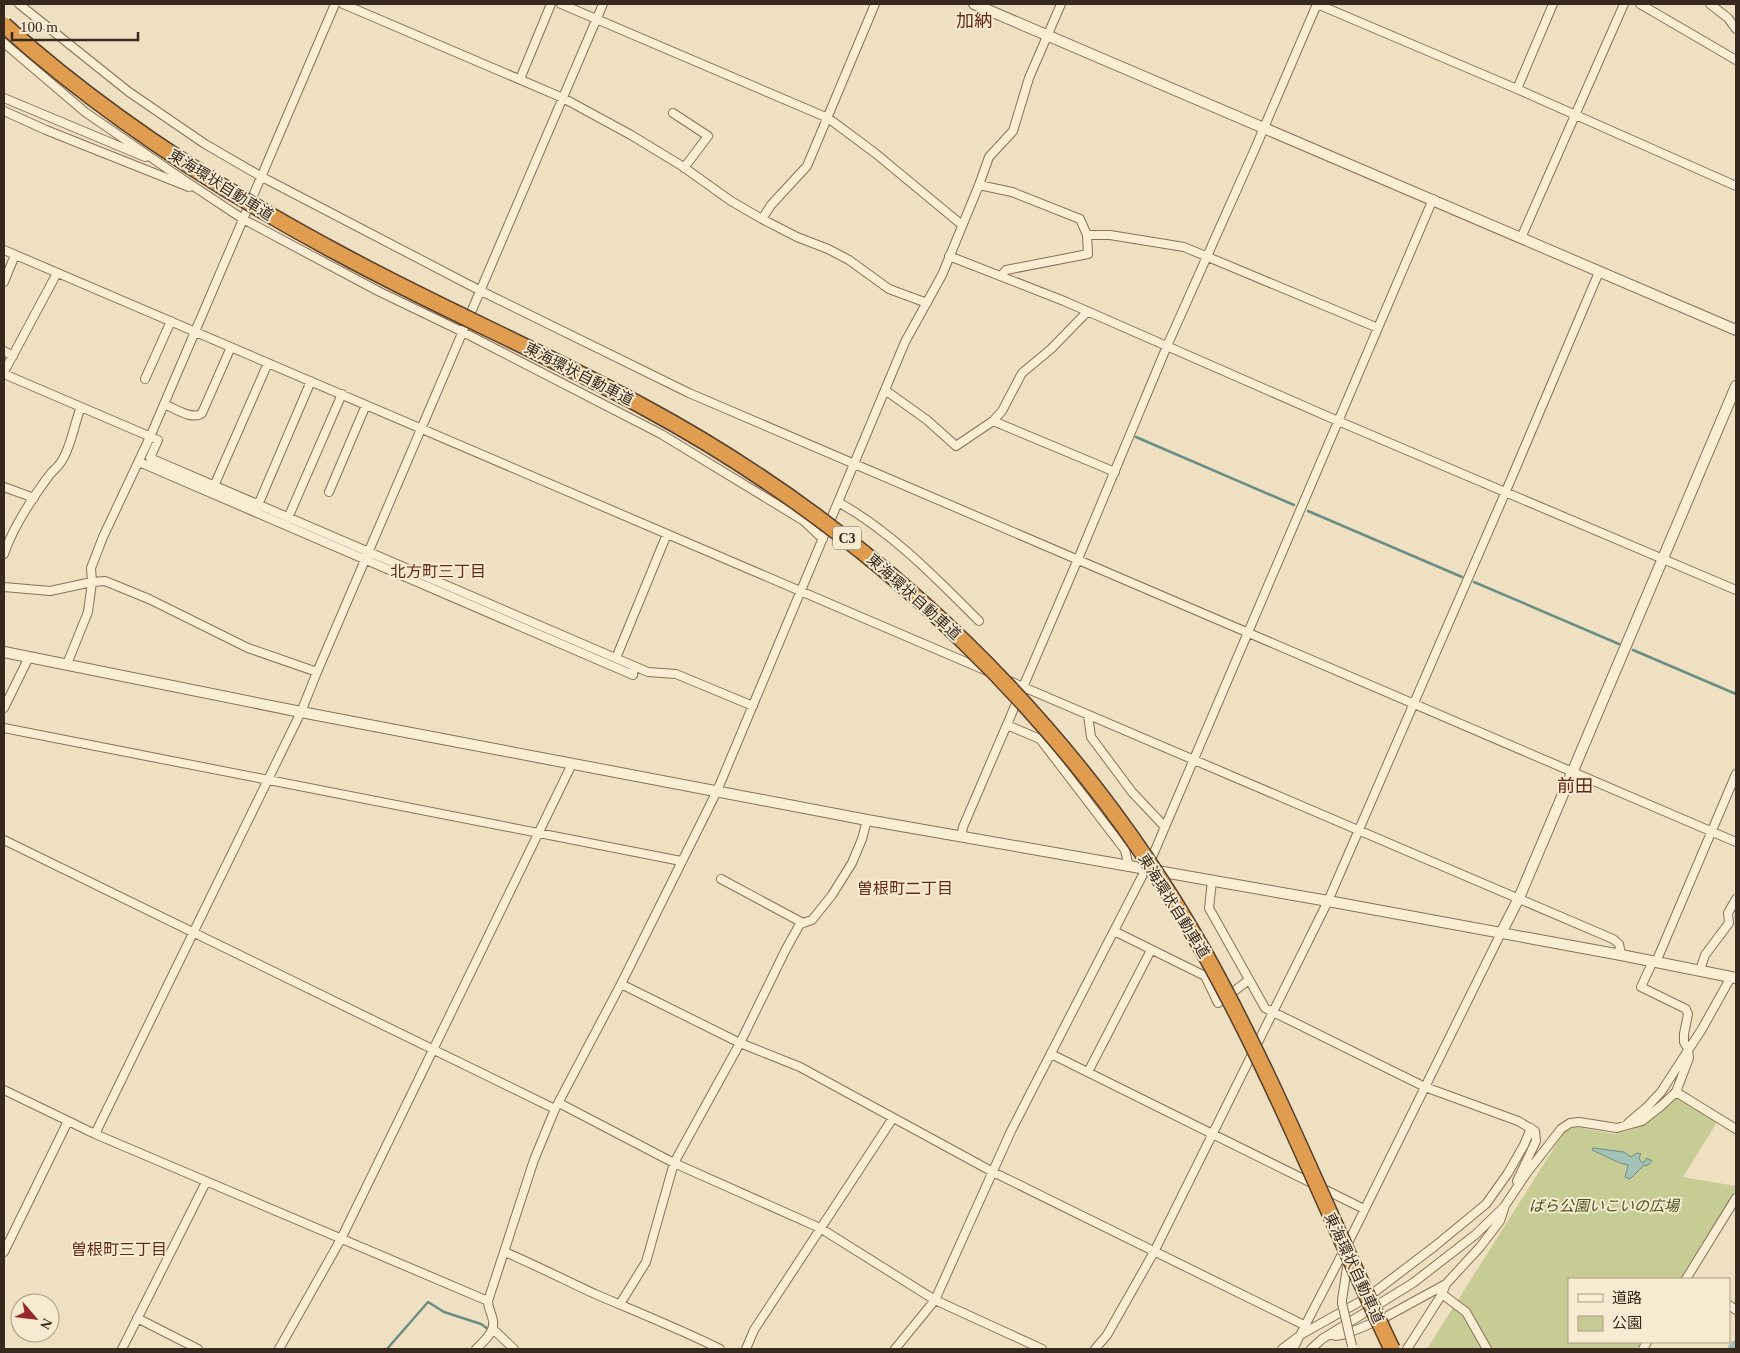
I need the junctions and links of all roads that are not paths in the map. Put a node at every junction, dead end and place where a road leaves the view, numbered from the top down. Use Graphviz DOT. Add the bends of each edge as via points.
graph roads {
  1 [pos="19,4"];
  2 [pos="335,4"];
  3 [pos="343,4"];
  4 [pos="551,4"];
  5 [pos="560,4"];
  6 [pos="603,4"];
  7 [pos="876,4"];
  8 [pos="974,4"];
  9 [pos="1061,4"];
  10 [pos="1317,4"];
  11 [pos="1553,4"];
  12 [pos="1624,4"];
  13 [pos="1640,4"];
  14 [pos="1710,4"];
  15 [pos="596,19"];
  16 [pos="4,25"];
  17 [pos="1736,29"];
  18 [pos="1048,35"];
  19 [pos="4,43"];
  20 [pos="1736,60"];
  21 [pos="520,80"];
  22 [pos="1517,89"];
  23 [pos="4,98"];
  24 [pos="563,98"];
  25 [pos="4,111"];
  26 [pos="672,113"];
  27 [pos="1575,115"];
  28 [pos="828,118"];
  29 [pos="1263,127"];
  30 [pos="159,164"];
  31 [pos="684,168"];
  32 [pos="262,177"];
  33 [pos="980,185"];
  34 [pos="1736,186"];
  35 [pos="205,194"];
  36 [pos="1433,199"];
  37 [pos="244,219"];
  38 [pos="762,219"];
  39 [pos="962,225"];
  40 [pos="1087,235"];
  41 [pos="1521,238"];
  42 [pos="4,250"];
  43 [pos="15,255"];
  44 [pos="949,256"];
  45 [pos="1207,256"];
  46 [pos="1599,272"];
  47 [pos="57,273"];
  48 [pos="1001,276"];
  49 [pos="4,282"];
  50 [pos="481,291"];
  51 [pos="927,303"];
  52 [pos="1087,312"];
  53 [pos="171,322"];
  54 [pos="1378,328"];
  55 [pos="1736,330"];
  56 [pos="194,331"];
  57 [pos="463,332"];
  58 [pos="1167,346"];
  59 [pos="232,347"];
  60 [pos="4,351"];
  61 [pos="13,356"];
  62 [pos="268,363"];
  63 [pos="4,373"];
  64 [pos="145,379"];
  65 [pos="311,381"];
  66 [pos="1736,386"];
  67 [pos="885,390"];
  68 [pos="342,394"];
  69 [pos="164,404"];
  70 [pos="366,405"];
  71 [pos="81,407"];
  72 [pos="993,421"];
  73 [pos="1338,421"];
  74 [pos="421,428"];
  75 [pos="150,437"];
  76 [pos="139,462"];
  77 [pos="854,463"];
  78 [pos="1115,472"];
  79 [pos="214,486"];
  80 [pos="4,487"];
  81 [pos="1506,491"];
  82 [pos="329,492"];
  83 [pos="34,498"];
  84 [pos="838,502"];
  85 [pos="258,505"];
  86 [pos="288,518"];
  87 [pos="667,534"];
  88 [pos="823,539"];
  89 [pos="368,552"];
  90 [pos="4,554"];
  91 [pos="1664,558"];
  92 [pos="1078,559"];
  93 [pos="365,560"];
  94 [pos="92,582"];
  95 [pos="4,588"];
  96 [pos="1736,590"];
  97 [pos="800,591"];
  98 [pos="979,621"];
  99 [pos="1248,633"];
  100 [pos="4,652"];
  101 [pos="29,657"];
  102 [pos="616,658"];
  103 [pos="67,664"];
  104 [pos="634,666"];
  105 [pos="317,672"];
  106 [pos="1024,687"];
  107 [pos="1414,703"];
  108 [pos="753,706"];
  109 [pos="4,708"];
  110 [pos="301,712"];
  111 [pos="1088,715"];
  112 [pos="1007,725"];
  113 [pos="4,728"];
  114 [pos="1193,760"];
  115 [pos="572,764"];
  116 [pos="1572,771"];
  117 [pos="1736,774"];
  118 [pos="269,781"];
  119 [pos="717,791"];
  120 [pos="867,820"];
  121 [pos="1165,827"];
  122 [pos="1359,830"];
  123 [pos="1711,831"];
  124 [pos="538,834"];
  125 [pos="961,838"];
  126 [pos="4,840"];
  127 [pos="1736,842"];
  128 [pos="681,861"];
  129 [pos="1129,867"];
  130 [pos="1145,870"];
  131 [pos="720,879"];
  132 [pos="1212,881"];
  133 [pos="1518,898"];
  134 [pos="1736,899"];
  135 [pos="1328,901"];
  136 [pos="1736,914"];
  137 [pos="803,923"];
  138 [pos="1729,924"];
  139 [pos="1114,931"];
  140 [pos="193,932"];
  141 [pos="1501,933"];
  142 [pos="1151,950"];
  143 [pos="1621,955"];
  144 [pos="1655,962"];
  145 [pos="1700,970"];
  146 [pos="1733,977"];
  147 [pos="1250,980"];
  148 [pos="621,984"];
  149 [pos="1274,1011"];
  150 [pos="740,1043"];
  151 [pos="434,1049"];
  152 [pos="1688,1049"];
  153 [pos="1051,1054"];
  154 [pos="1088,1072"];
  155 [pos="1425,1087"];
  156 [pos="4,1090"];
  157 [pos="1676,1092"];
  158 [pos="557,1106"];
  159 [pos="892,1118"];
  160 [pos="68,1121"];
  161 [pos="1624,1125"];
  162 [pos="1531,1128"];
  163 [pos="1736,1129"];
  164 [pos="95,1134"];
  165 [pos="1213,1134"];
  166 [pos="674,1163"];
  167 [pos="993,1172"];
  168 [pos="206,1182"];
  169 [pos="1512,1197"];
  170 [pos="1736,1198"];
  171 [pos="1504,1207"];
  172 [pos="1364,1209"];
  173 [pos="820,1228"];
  174 [pos="1354,1231"];
  175 [pos="341,1239"];
  176 [pos="4,1252"];
  177 [pos="505,1252"];
  178 [pos="1154,1252"];
  179 [pos="1688,1278"];
  180 [pos="1446,1284"];
  181 [pos="1442,1294"];
  182 [pos="488,1300"];
  183 [pos="935,1300"];
  184 [pos="620,1304"];
  185 [pos="137,1318"];
  186 [pos="1306,1326"];
  187 [pos="493,1329"];
  188 [pos="1302,1334"];
  189 [pos="1331,1334"];
  190 [pos="1353,1348"];
  191 [pos="122,1349"];
  192 [pos="198,1349"];
  193 [pos="280,1349"];
  194 [pos="476,1349"];
  195 [pos="514,1349"];
  196 [pos="720,1349"];
  197 [pos="746,1349"];
  198 [pos="895,1349"];
  199 [pos="1042,1349"];
  200 [pos="1095,1349"];
  201 [pos="1282,1349"];
  202 [pos="1293,1349"];
  203 [pos="1310,1349"];
  204 [pos="1392,1349"];
  205 [pos="1407,1349"];
  206 [pos="1487,1349"];
  1 -- 32 [label="street" via="130,92 205,144"];
  2 -- 32 [label="street"];
  3 -- 21 [label="street"];
  4 -- 21 [label="street"];
  5 -- 15 [label="street"];
  6 -- 15 [label="street"];
  7 -- 28 [label="street"];
  8 -- 18 [label="street"];
  9 -- 18 [label="street"];
  10 -- 22 [label="street"];
  10 -- 29 [label="street"];
  11 -- 22 [label="street"];
  12 -- 27 [label="street"];
  13 -- 20 [label="street"];
  14 -- 17 [label="street"];
  15 -- 24 [label="street"];
  15 -- 28 [label="street"];
  16 -- 204 [label="highway, 東海環状自動車道 / C3, bridge" via="87,94 163,149 254,207 359,264 644,407 784,492 910,590 968,645 1064,750 1159,878 1243,1026"];
  18 -- 29 [label="street"];
  18 -- 33 [label="street" via="1029,78 1013,131 989,156"];
  19 -- 30 [label="street" via="85,112"];
  21 -- 24 [label="street"];
  22 -- 27 [label="street"];
  23 -- 30 [label="street"];
  24 -- 31 [label="street"];
  24 -- 50 [label="street"];
  25 -- 35 [label="street"];
  26 -- 31 [label="street" via="708,136"];
  27 -- 34 [label="street"];
  27 -- 41 [label="street"];
  28 -- 38 [label="street" via="807,166"];
  28 -- 39 [label="street"];
  29 -- 36 [label="street"];
  29 -- 45 [label="street"];
  30 -- 35 [label="street"];
  31 -- 38 [label="street"];
  32 -- 37 [label="street"];
  32 -- 50 [label="street"];
  33 -- 39 [label="street"];
  33 -- 40 [label="street" via="1012,192 1080,219"];
  35 -- 37 [label="street"];
  36 -- 41 [label="street"];
  36 -- 54 [label="street"];
  37 -- 56 [label="street"];
  37 -- 57 [label="street" via="378,291"];
  38 -- 51 [label="street" via="849,260 889,289"];
  39 -- 44 [label="street"];
  40 -- 45 [label="street" via="1110,234 1146,240 1184,247"];
  40 -- 48 [label="street" via="1088,254 1006,270"];
  41 -- 46 [label="street"];
  42 -- 43 [label="street"];
  43 -- 47 [label="street"];
  43 -- 49 [label="street"];
  44 -- 48 [label="street"];
  44 -- 51 [label="street"];
  45 -- 54 [label="street"];
  45 -- 58 [label="street"];
  46 -- 55 [label="street"];
  46 -- 81 [label="street"];
  47 -- 53 [label="street"];
  47 -- 61 [label="street"];
  48 -- 52 [label="street"];
  50 -- 57 [label="street"];
  50 -- 77 [label="street" via="688,393"];
  51 -- 67 [label="street" via="905,342"];
  52 -- 58 [label="street"];
  52 -- 72 [label="street" via="1022,373 1002,411"];
  53 -- 56 [label="street"];
  53 -- 64 [label="street"];
  54 -- 73 [label="street"];
  56 -- 59 [label="street"];
  56 -- 69 [label="street"];
  57 -- 74 [label="street"];
  57 -- 88 [label="street" via="661,434 804,521"];
  58 -- 73 [label="street"];
  58 -- 78 [label="street"];
  59 -- 62 [label="street"];
  59 -- 69 [label="street" via="200,416"];
  60 -- 61 [label="street"];
  61 -- 63 [label="street"];
  62 -- 65 [label="street"];
  62 -- 79 [label="street"];
  63 -- 71 [label="street"];
  65 -- 68 [label="street"];
  65 -- 85 [label="street"];
  66 -- 91 [label="street"];
  67 -- 72 [label="street" via="956,446"];
  67 -- 77 [label="street"];
  68 -- 70 [label="street"];
  68 -- 86 [label="street"];
  69 -- 75 [label="street"];
  70 -- 74 [label="street"];
  70 -- 82 [label="street"];
  71 -- 75 [label="street"];
  71 -- 83 [label="street" via="64,457"];
  72 -- 78 [label="street"];
  73 -- 81 [label="street"];
  73 -- 99 [label="street"];
  74 -- 87 [label="street"];
  74 -- 89 [label="street"];
  75 -- 76 [label="street"];
  75 -- 79 [label="street" via="158,440 150,458"];
  76 -- 93 [label="street"];
  76 -- 94 [label="street" via="102,537 91,568"];
  77 -- 84 [label="street"];
  77 -- 92 [label="street"];
  78 -- 92 [label="street"];
  79 -- 85 [label="street"];
  80 -- 83 [label="street"];
  81 -- 91 [label="street"];
  81 -- 107 [label="street"];
  83 -- 90 [label="street" via="15,528"];
  84 -- 88 [label="street"];
  84 -- 98 [label="street" via="861,515 927,569"];
  85 -- 86 [label="street"];
  86 -- 89 [label="street"];
  87 -- 97 [label="street"];
  87 -- 102 [label="street"];
  88 -- 97 [label="street"];
  89 -- 93 [label="street"];
  89 -- 102 [label="street"];
  91 -- 96 [label="street"];
  91 -- 116 [label="street"];
  92 -- 99 [label="street"];
  92 -- 106 [label="street"];
  93 -- 104 [label="street" via="633,675"];
  93 -- 105 [label="street"];
  94 -- 95 [label="street" via="50,591"];
  94 -- 103 [label="street" via="88,612"];
  94 -- 105 [label="street" via="105,581 126,589 248,648"];
  97 -- 106 [label="street"];
  97 -- 108 [label="street"];
  99 -- 107 [label="street"];
  99 -- 114 [label="street"];
  100 -- 101 [label="street"];
  101 -- 103 [label="street"];
  101 -- 109 [label="street"];
  102 -- 104 [label="street"];
  103 -- 110 [label="street"];
  104 -- 108 [label="street" via="648,672 676,674"];
  105 -- 110 [label="street"];
  106 -- 111 [label="street"];
  106 -- 112 [label="street"];
  107 -- 116 [label="street"];
  107 -- 122 [label="street"];
  108 -- 119 [label="street"];
  110 -- 115 [label="street"];
  110 -- 118 [label="street"];
  111 -- 114 [label="street"];
  111 -- 121 [label="street" via="1091,737 1132,792"];
  112 -- 125 [label="street"];
  112 -- 129 [label="street" via="1040,739 1125,850"];
  113 -- 118 [label="street"];
  114 -- 121 [label="street"];
  114 -- 122 [label="street"];
  115 -- 119 [label="street"];
  115 -- 124 [label="street"];
  116 -- 123 [label="street"];
  116 -- 133 [label="street"];
  117 -- 123 [label="street"];
  118 -- 124 [label="street"];
  118 -- 140 [label="street"];
  119 -- 120 [label="street"];
  119 -- 128 [label="street"];
  120 -- 125 [label="street"];
  120 -- 137 [label="street" via="847,871 812,920"];
  121 -- 130 [label="street"];
  122 -- 133 [label="street"];
  122 -- 135 [label="street"];
  123 -- 127 [label="street"];
  123 -- 144 [label="street"];
  124 -- 128 [label="street"];
  124 -- 151 [label="street"];
  125 -- 129 [label="street"];
  126 -- 140 [label="street"];
  128 -- 148 [label="street"];
  129 -- 130 [label="street"];
  130 -- 132 [label="street"];
  130 -- 139 [label="street"];
  131 -- 137 [label="street"];
  132 -- 135 [label="street"];
  132 -- 147 [label="street" via="1208,908"];
  133 -- 141 [label="street"];
  133 -- 143 [label="street" via="1613,940 1619,944"];
  134 -- 138 [label="street" via="1728,913"];
  135 -- 141 [label="street"];
  135 -- 149 [label="street"];
  136 -- 138 [label="street"];
  137 -- 150 [label="street" via="786,949"];
  138 -- 145 [label="street" via="1705,955"];
  139 -- 142 [label="street"];
  139 -- 153 [label="street"];
  140 -- 151 [label="street"];
  140 -- 164 [label="street"];
  141 -- 143 [label="street"];
  141 -- 155 [label="street"];
  142 -- 147 [label="street" via="1205,976 1218,1003"];
  142 -- 154 [label="street"];
  143 -- 144 [label="street"];
  144 -- 145 [label="street"];
  144 -- 152 [label="street" via="1641,987 1686,1009 1684,1042"];
  145 -- 146 [label="street"];
  146 -- 152 [label="street"];
  147 -- 149 [label="street" via="1266,1008"];
  148 -- 150 [label="street"];
  148 -- 158 [label="street"];
  149 -- 155 [label="street"];
  149 -- 165 [label="street"];
  150 -- 159 [label="street" via="800,1067"];
  150 -- 166 [label="street"];
  151 -- 158 [label="street"];
  151 -- 175 [label="street"];
  152 -- 157 [label="street" via="1689,1058"];
  152 -- 161 [label="street" via="1661,1092"];
  153 -- 154 [label="street"];
  153 -- 167 [label="street"];
  154 -- 165 [label="street"];
  155 -- 162 [label="street"];
  155 -- 172 [label="street"];
  156 -- 160 [label="street"];
  157 -- 161 [label="street" via="1642,1121"];
  157 -- 163 [label="street"];
  158 -- 166 [label="street"];
  158 -- 177 [label="street" via="534,1160"];
  159 -- 167 [label="street"];
  159 -- 173 [label="street"];
  160 -- 164 [label="street"];
  160 -- 176 [label="street"];
  161 -- 169 [label="street" via="1617,1128 1570,1123 1561,1129"];
  162 -- 169 [label="street" via="1535,1131 1536,1141"];
  162 -- 188 [label="street" via="1508,1173 1486,1204 1368,1297"];
  164 -- 168 [label="street"];
  165 -- 172 [label="street"];
  165 -- 178 [label="street"];
  166 -- 173 [label="street"];
  166 -- 184 [label="street" via="646,1262"];
  167 -- 178 [label="street"];
  167 -- 183 [label="street"];
  168 -- 175 [label="street"];
  168 -- 185 [label="street"];
  169 -- 171 [label="street"];
  170 -- 179 [label="street"];
  171 -- 180 [label="street" via="1500,1221"];
  171 -- 189 [label="street" via="1475,1235 1413,1283"];
  172 -- 174 [label="street"];
  173 -- 183 [label="street"];
  173 -- 197 [label="street" via="754,1330"];
  174 -- 186 [label="street"];
  174 -- 190 [label="street, bridge" via="1342,1300"];
  175 -- 182 [label="street"];
  175 -- 193 [label="street"];
  177 -- 182 [label="street"];
  177 -- 184 [label="street"];
  178 -- 186 [label="street"];
  178 -- 200 [label="street" via="1107,1335"];
  180 -- 181 [label="street"];
  180 -- 189 [label="street" via="1364,1327 1346,1334"];
  181 -- 205 [label="street"];
  181 -- 206 [label="street" via="1466,1312"];
  182 -- 187 [label="street"];
  183 -- 198 [label="street"];
  183 -- 199 [label="street"];
  184 -- 196 [label="street"];
  185 -- 191 [label="street"];
  185 -- 192 [label="street"];
  186 -- 188 [label="street"];
  187 -- 194 [label="street"];
  187 -- 195 [label="street"];
  188 -- 201 [label="street"];
  188 -- 202 [label="street"];
  189 -- 203 [label="street"];
}
